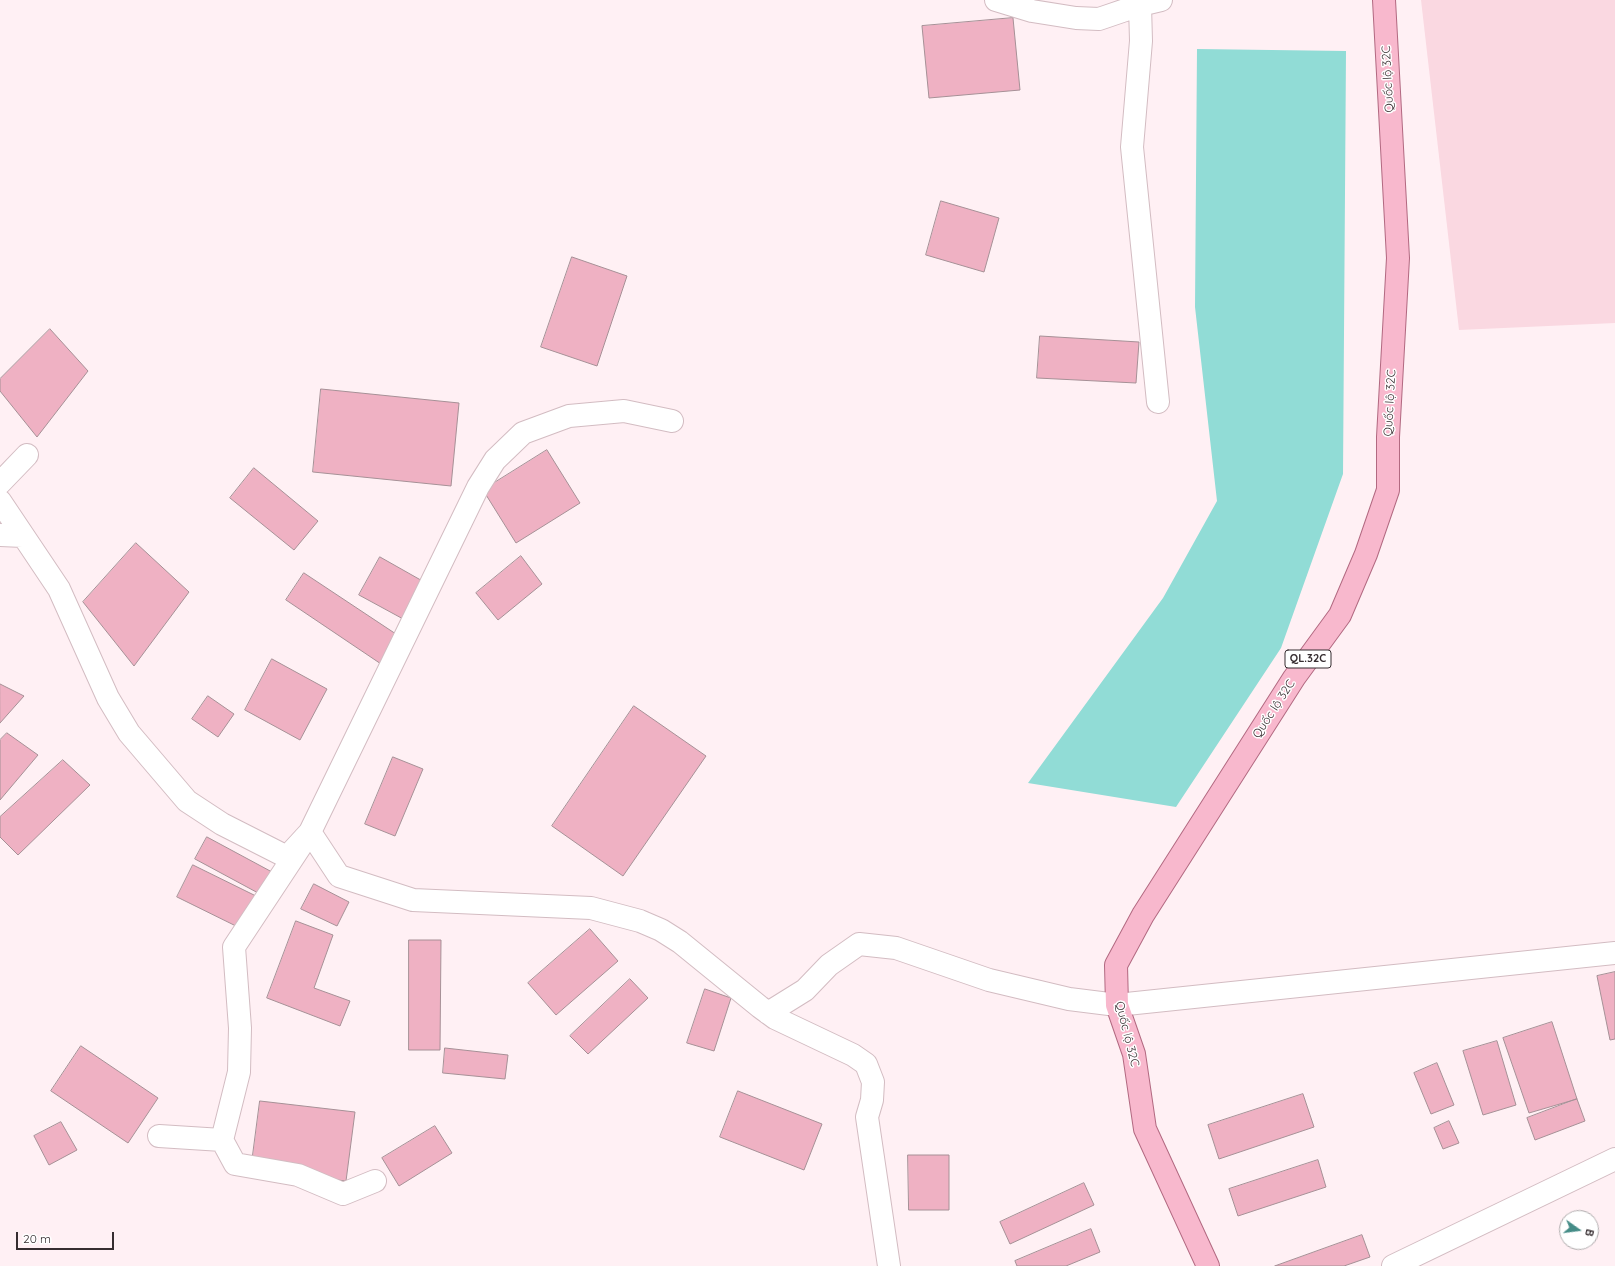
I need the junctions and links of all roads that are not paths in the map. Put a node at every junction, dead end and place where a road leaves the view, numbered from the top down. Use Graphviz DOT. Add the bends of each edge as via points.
graph roads {
  1 [pos="996,0"];
  2 [pos="1161,0"];
  3 [pos="1384,0"];
  4 [pos="1140,5"];
  5 [pos="1158,402"];
  6 [pos="672,420"];
  7 [pos="27,455"];
  8 [pos="0,483"];
  9 [pos="0,501"];
  10 [pos="0,535"];
  11 [pos="23,536"];
  12 [pos="310,832"];
  13 [pos="1615,953"];
  14 [pos="1117,1005"];
  15 [pos="768,1013"];
  16 [pos="160,1136"];
  17 [pos="222,1140"];
  18 [pos="1615,1159"];
  19 [pos="375,1181"];
  20 [pos="889,1266"];
  21 [pos="1208,1266"];
  22 [pos="1393,1266"];
  1 -- 4 [label="street" via="1032,11 1099,19"];
  2 -- 4 [label="street"];
  3 -- 14 [label="main road, Quốc lộ 32C / QL.32C" via="1398,258 1388,437 1388,490 1366,554 1340,614 1294,678 1147,908 1116,965"];
  4 -- 5 [label="street" via="1141,41 1132,147"];
  6 -- 12 [label="street" via="624,411 569,416 523,433 495,460 478,487"];
  7 -- 8 [label="street"];
  9 -- 11 [label="street"];
  10 -- 11 [label="street"];
  11 -- 12 [label="street" via="59,589 108,698 129,733 187,801 222,824 287,857"];
  12 -- 15 [label="street" via="339,876 412,900 591,908 640,921 680,942"];
  12 -- 17 [label="street" via="234,947 240,1028 239,1072"];
  13 -- 14 [label="street"];
  14 -- 15 [label="street" via="1069,999 989,980 896,948 858,944 829,964 805,990"];
  14 -- 21 [label="main road, Quốc lộ 32C / QL.32C" via="1134,1054 1145,1129"];
  15 -- 20 [label="street" via="866,1064 873,1082 872,1100 867,1117"];
  16 -- 17 [label="street"];
  17 -- 19 [label="street" via="235,1164 298,1175 343,1194"];
  18 -- 22 [label="street"];
}
